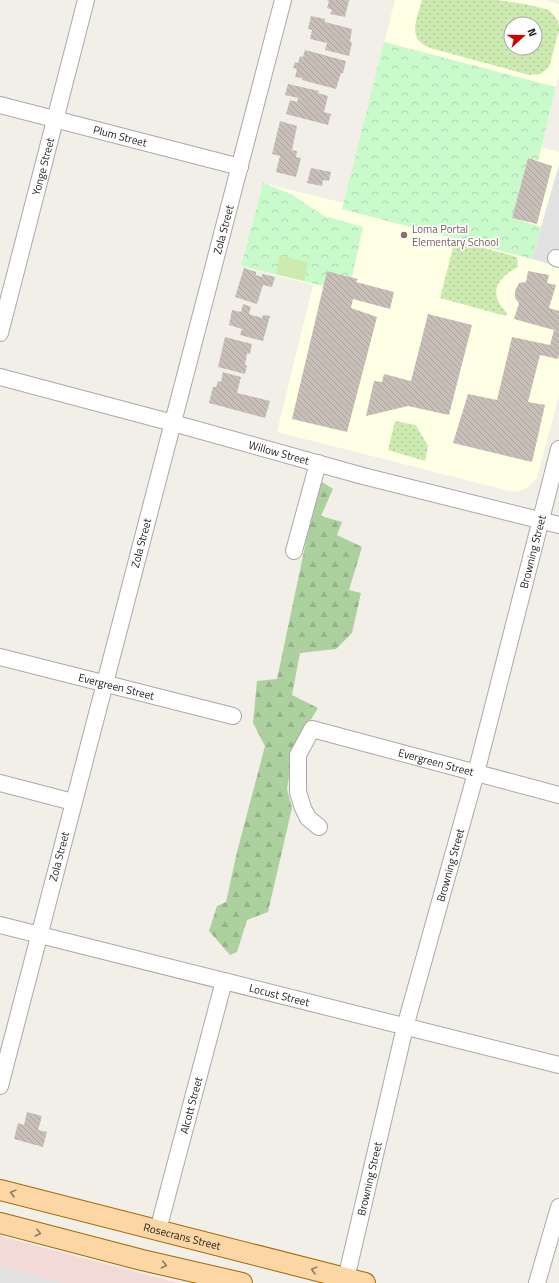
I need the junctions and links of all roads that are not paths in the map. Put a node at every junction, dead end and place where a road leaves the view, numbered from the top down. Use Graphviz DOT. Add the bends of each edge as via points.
graph roads {
  1 [pos="86,0"];
  2 [pos="283,0"];
  3 [pos="0,105"];
  4 [pos="55,119"];
  5 [pos="240,167"];
  6 [pos="0,333"];
  7 [pos="0,377"];
  8 [pos="173,423"];
  9 [pos="559,449"];
  10 [pos="318,463"];
  11 [pos="540,520"];
  12 [pos="559,525"];
  13 [pos="294,551"];
  14 [pos="0,657"];
  15 [pos="105,683"];
  16 [pos="233,716"];
  17 [pos="476,773"];
  18 [pos="0,782"];
  19 [pos="559,795"];
  20 [pos="74,802"];
  21 [pos="319,827"];
  22 [pos="0,925"];
  23 [pos="38,935"];
  24 [pos="224,981"];
  25 [pos="405,1027"];
  26 [pos="559,1065"];
  27 [pos="0,1086"];
  28 [pos="0,1190"];
  29 [pos="559,1207"];
  30 [pos="0,1223"];
  31 [pos="158,1230"];
  32 [pos="345,1281"];
  33 [pos="242,1283"];
  34 [pos="365,1283"];
  35 [pos="537,1283"];
  1 -- 4 [label="street, Yonge Street"];
  2 -- 5 [label="street, Zola Street"];
  3 -- 4 [label="street, Plum Street"];
  4 -- 5 [label="street, Plum Street"];
  4 -- 6 [label="street, Yonge Street"];
  5 -- 8 [label="street, Zola Street"];
  7 -- 8 [label="street, Willow Street"];
  8 -- 10 [label="street, Willow Street"];
  8 -- 15 [label="street, Zola Street"];
  9 -- 11 [label="street, Browning Street"];
  10 -- 11 [label="street, Willow Street"];
  10 -- 13 [label="street"];
  11 -- 12 [label="street, Willow Street"];
  11 -- 17 [label="street, Browning Street"];
  14 -- 15 [label="street, Evergreen Street"];
  15 -- 16 [label="street, Evergreen Street"];
  15 -- 20 [label="street, Zola Street"];
  17 -- 19 [label="street, Evergreen Street"];
  17 -- 21 [label="street, Evergreen Street" via="312,729 298,755 298,792 308,818"];
  17 -- 25 [label="street, Browning Street"];
  18 -- 20 [label="street"];
  20 -- 23 [label="street, Zola Street"];
  22 -- 23 [label="street, Locust Street"];
  23 -- 24 [label="street, Locust Street"];
  23 -- 27 [label="street, Zola Street"];
  24 -- 25 [label="street, Locust Street"];
  24 -- 31 [label="street, Alcott Street"];
  25 -- 26 [label="street, Locust Street"];
  25 -- 32 [label="street, Browning Street"];
  31 -- 28 [label="main road, Rosecrans Street, one-way"];
  29 -- 35 [label="street"];
  30 -- 33 [label="main road, one-way"];
  32 -- 31 [label="main road, Rosecrans Street, one-way"];
  32 -- 34 [label="main road, Rosecrans Street"];
}
